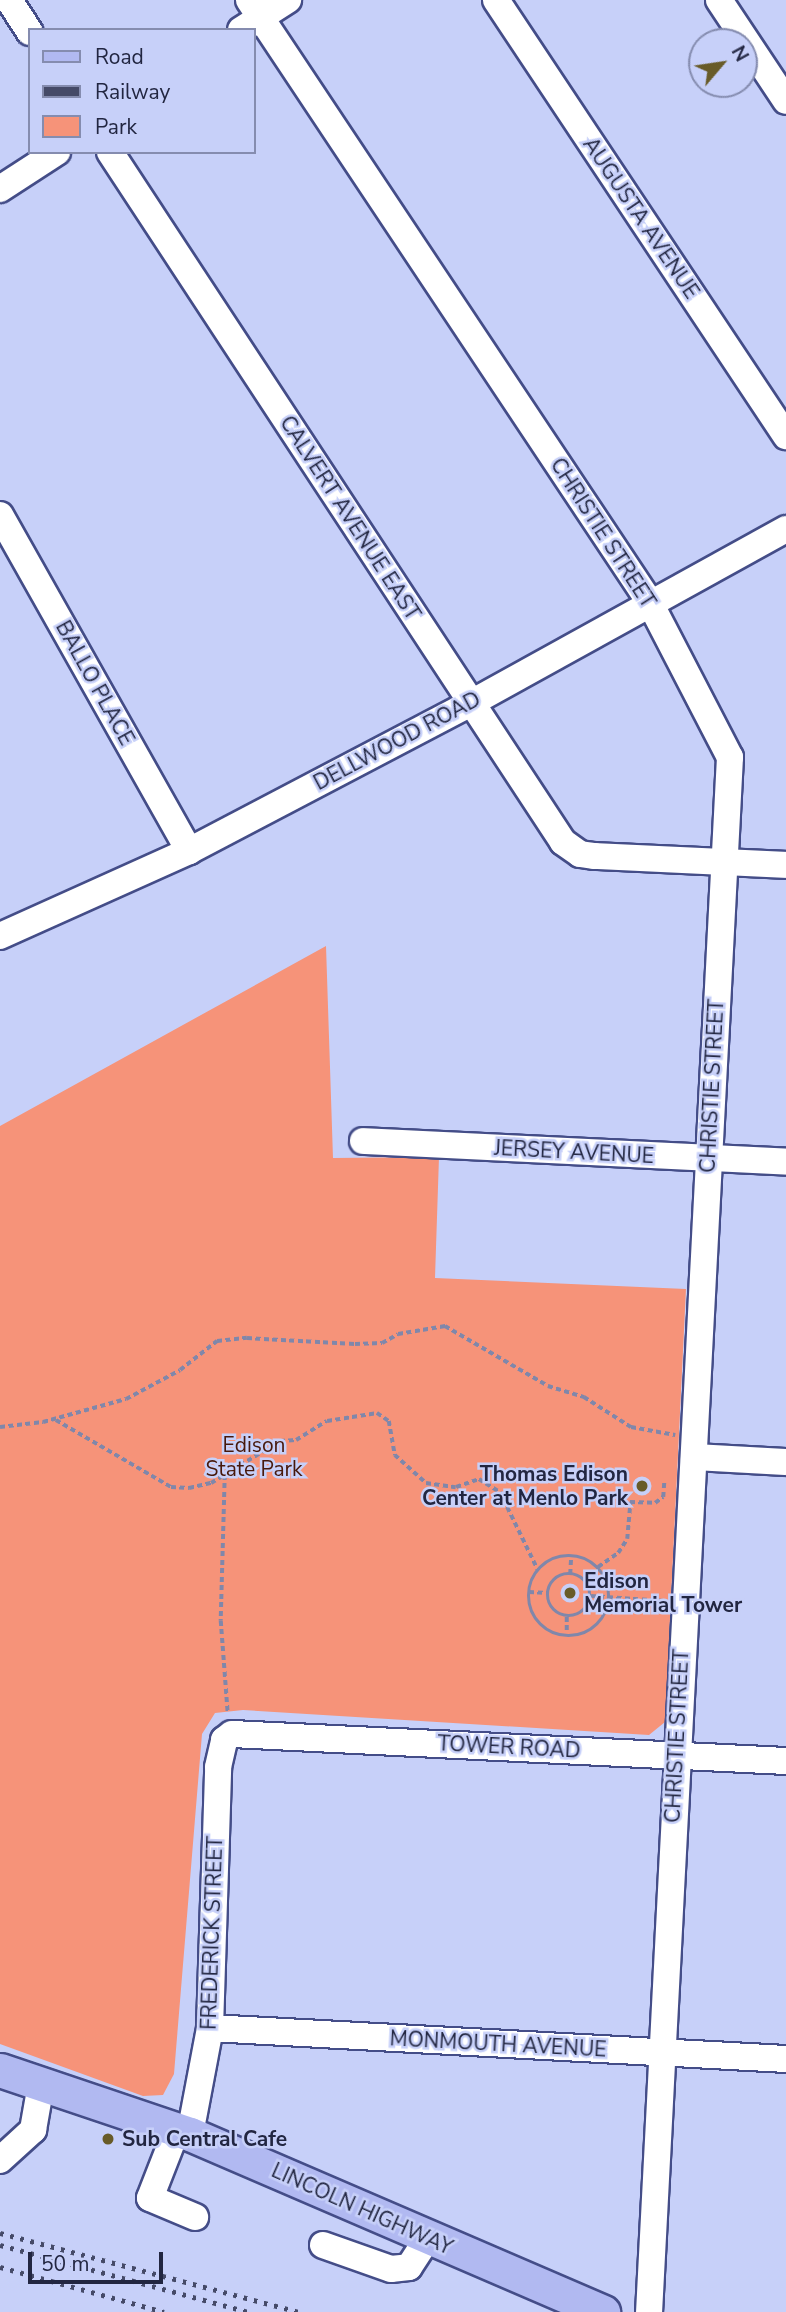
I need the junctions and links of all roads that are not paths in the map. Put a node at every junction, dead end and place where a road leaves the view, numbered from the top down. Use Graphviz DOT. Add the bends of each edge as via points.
graph roads {
  1 [pos="9,0"];
  2 [pos="288,0"];
  3 [pos="495,0"];
  4 [pos="719,0"];
  5 [pos="250,16"];
  6 [pos="28,29"];
  7 [pos="786,101"];
  8 [pos="54,154"];
  9 [pos="111,154"];
  10 [pos="0,189"];
  11 [pos="786,436"];
  12 [pos="0,516"];
  13 [pos="786,529"];
  14 [pos="649,601"];
  15 [pos="471,703"];
  16 [pos="189,851"];
  17 [pos="724,862"];
  18 [pos="786,865"];
  19 [pos="0,936"];
  20 [pos="363,1141"];
  21 [pos="709,1158"];
  22 [pos="786,1163"];
  23 [pos="694,1447"];
  24 [pos="786,1462"];
  25 [pos="232,1734"];
  26 [pos="676,1756"];
  27 [pos="786,1761"];
  28 [pos="210,2028"];
  29 [pos="661,2053"];
  30 [pos="786,2059"];
  31 [pos="0,2070"];
  32 [pos="41,2084"];
  33 [pos="184,2132"];
  34 [pos="0,2160"];
  35 [pos="195,2217"];
  36 [pos="428,2238"];
  37 [pos="323,2245"];
  38 [pos="603,2312"];
  39 [pos="649,2312"];
  1 -- 6 [label="street"];
  2 -- 5 [label="street"];
  3 -- 11 [label="street, AUGUSTA AVENUE"];
  4 -- 7 [label="street"];
  5 -- 14 [label="street, CHRISTIE STREET"];
  8 -- 10 [label="street"];
  9 -- 15 [label="street, CALVERT AVENUE EAST"];
  12 -- 16 [label="street, BALLO PLACE"];
  13 -- 14 [label="street, DELLWOOD ROAD"];
  14 -- 15 [label="street, DELLWOOD ROAD"];
  14 -- 17 [label="street, CHRISTIE STREET" via="727,746"];
  15 -- 16 [label="street, DELLWOOD ROAD"];
  15 -- 17 [label="street, CALVERT AVENUE EAST" via="563,842 580,854"];
  16 -- 19 [label="street, DELLWOOD ROAD"];
  17 -- 18 [label="street, CALVERT AVENUE EAST"];
  17 -- 21 [label="street, CHRISTIE STREET"];
  20 -- 21 [label="street, JERSEY AVENUE"];
  21 -- 22 [label="street, JERSEY AVENUE"];
  21 -- 23 [label="street, CHRISTIE STREET"];
  23 -- 24 [label="street"];
  23 -- 26 [label="street, CHRISTIE STREET"];
  25 -- 26 [label="street, TOWER ROAD"];
  25 -- 28 [label="street, FREDERICK STREET" via="221,1747 218,1767"];
  26 -- 27 [label="street, TOWER ROAD"];
  26 -- 29 [label="street, CHRISTIE STREET"];
  28 -- 29 [label="street, MONMOUTH AVENUE"];
  28 -- 33 [label="street, FREDERICK STREET"];
  29 -- 30 [label="street, MONMOUTH AVENUE"];
  29 -- 39 [label="street, CHRISTIE STREET"];
  31 -- 32 [label="main road, LINCOLN HIGHWAY"];
  32 -- 33 [label="main road, LINCOLN HIGHWAY"];
  32 -- 34 [label="street" via="33,2130"];
  33 -- 35 [label="street, FREDERICK STREET" via="150,2198"];
  33 -- 36 [label="main road, LINCOLN HIGHWAY"];
  36 -- 37 [label="street" via="409,2267 391,2269"];
  36 -- 38 [label="main road, LINCOLN HIGHWAY"];
}
